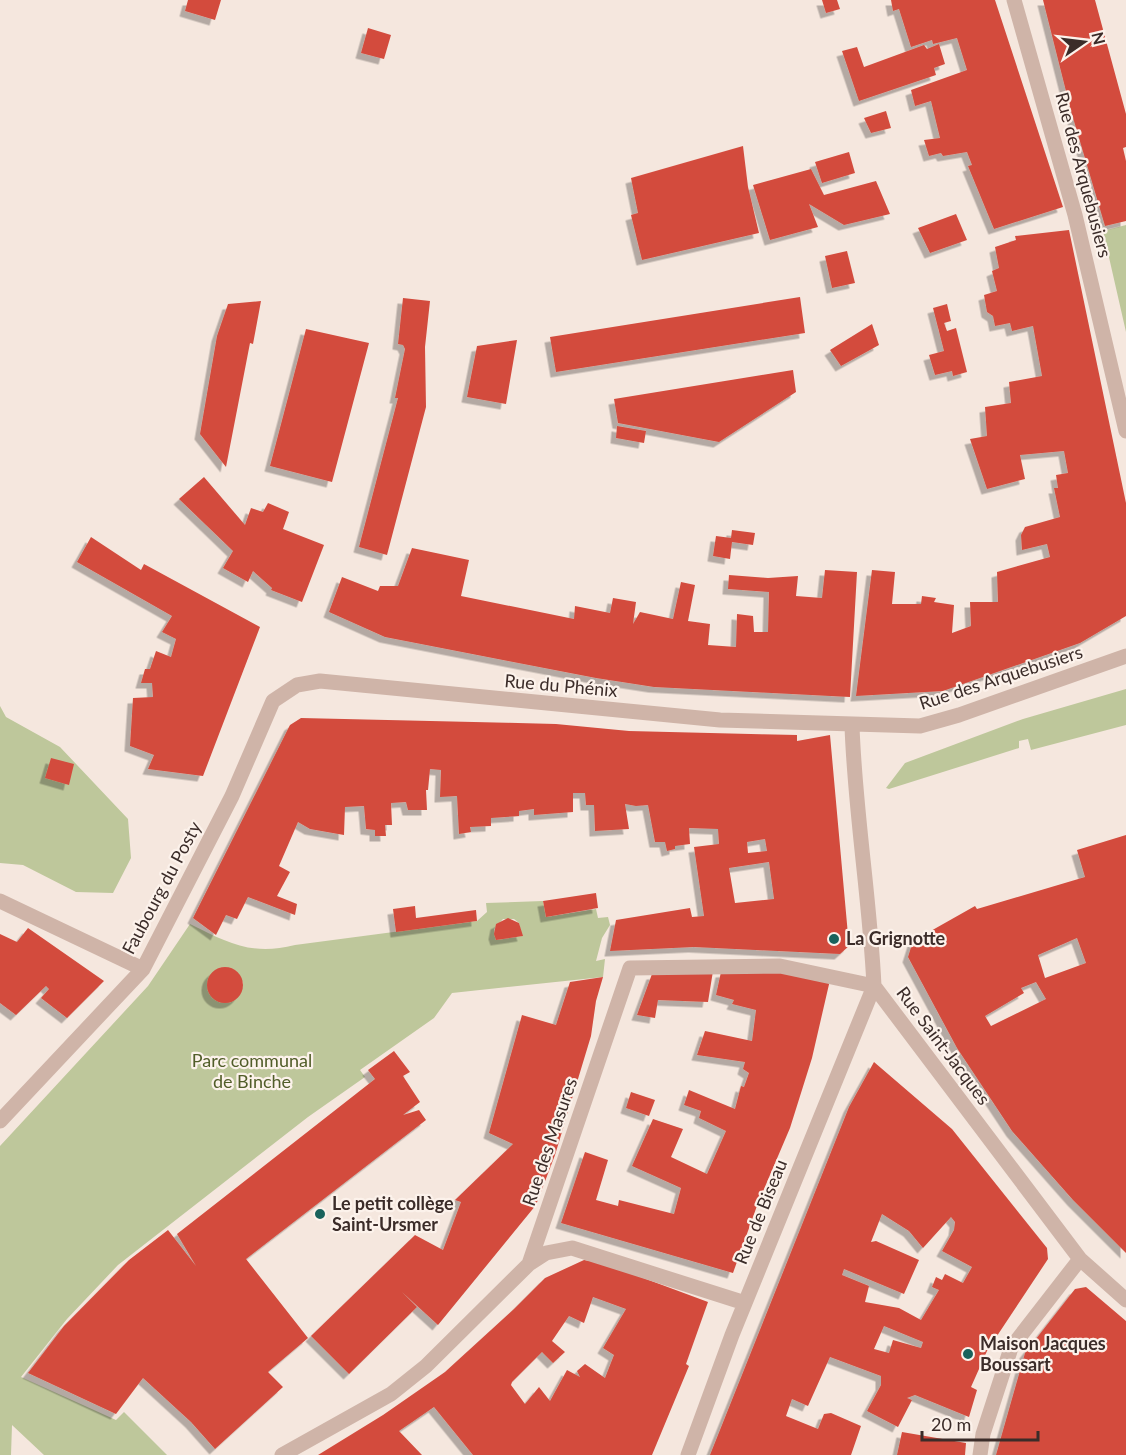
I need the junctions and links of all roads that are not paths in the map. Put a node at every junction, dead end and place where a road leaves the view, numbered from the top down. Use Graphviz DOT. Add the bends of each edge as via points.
graph roads {
  1 [pos="1014,0"];
  2 [pos="1126,432"];
  3 [pos="1126,656"];
  4 [pos="273,701"];
  5 [pos="852,726"];
  6 [pos="0,901"];
  7 [pos="143,969"];
  8 [pos="874,986"];
  9 [pos="0,1121"];
  10 [pos="1080,1259"];
  11 [pos="529,1263"];
  12 [pos="1126,1300"];
  13 [pos="745,1303"];
  14 [pos="282,1455"];
  15 [pos="688,1455"];
  16 [pos="980,1455"];
  1 -- 2 [label="street, Rue des Arquebusiers" via="1076,215"];
  3 -- 5 [label="street, Rue des Arquebusiers" via="920,726"];
  4 -- 5 [label="street, Rue du Phénix" via="297,685 320,681 720,720"];
  4 -- 7 [label="street, Faubourg du Posty" via="232,796"];
  5 -- 8 [label="street, Rue Saint-Jacques"];
  6 -- 7 [label="street"];
  7 -- 9 [label="street, Faubourg du Posty"];
  8 -- 10 [label="street, Rue Saint-Jacques"];
  8 -- 11 [label="street, Rue des Masures" via="780,966 630,968"];
  8 -- 13 [label="street, Rue de Biseau"];
  10 -- 12 [label="street, Rue Saint-Jacques"];
  10 -- 16 [label="street" via="1011,1348"];
  11 -- 13 [label="street" via="546,1253 572,1248"];
  11 -- 14 [label="street, Rue des Masures" via="426,1366 391,1394"];
  13 -- 15 [label="street, Rue de Biseau"];
}
